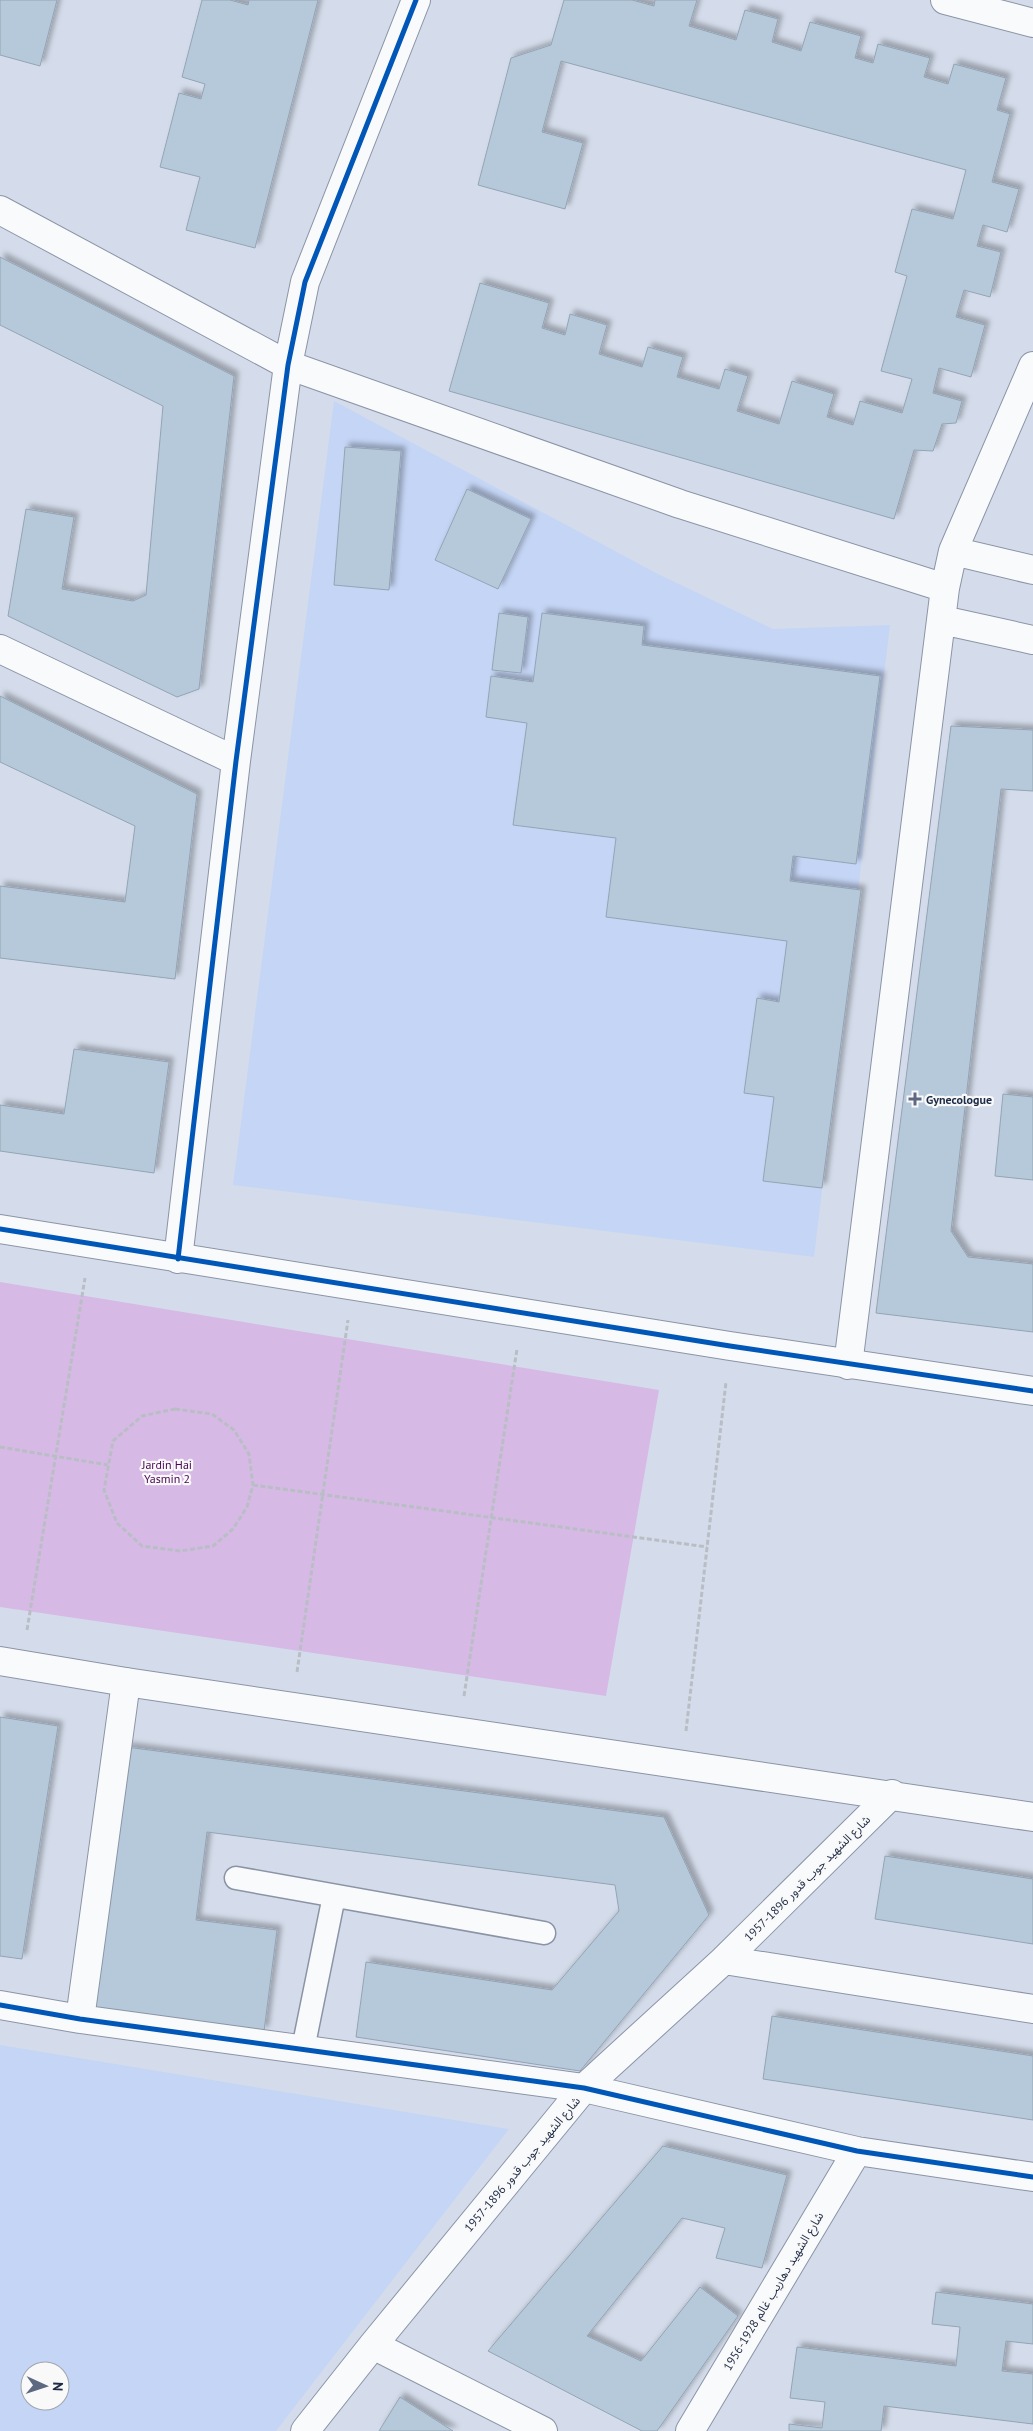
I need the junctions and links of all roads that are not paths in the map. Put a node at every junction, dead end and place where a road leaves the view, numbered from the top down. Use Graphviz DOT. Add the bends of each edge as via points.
graph roads {
  1 [pos="416,0"];
  2 [pos="945,0"];
  3 [pos="1033,24"];
  4 [pos="0,210"];
  5 [pos="288,365"];
  6 [pos="1033,366"];
  7 [pos="953,551"];
  8 [pos="1033,570"];
  9 [pos="945,588"];
  10 [pos="942,620"];
  11 [pos="1033,640"];
  12 [pos="0,649"];
  13 [pos="236,760"];
  14 [pos="0,1230"];
  15 [pos="178,1259"];
  16 [pos="848,1365"];
  17 [pos="1033,1391"];
  18 [pos="10,1663"];
  19 [pos="126,1682"];
  20 [pos="892,1794"];
  21 [pos="1033,1817"];
  22 [pos="236,1878"];
  23 [pos="334,1896"];
  24 [pos="544,1933"];
  25 [pos="724,1960"];
  26 [pos="0,2005"];
  27 [pos="1033,2009"];
  28 [pos="80,2019"];
  29 [pos="303,2049"];
  30 [pos="584,2088"];
  31 [pos="856,2151"];
  32 [pos="1033,2176"];
  33 [pos="372,2345"];
  34 [pos="305,2431"];
  35 [pos="543,2431"];
  36 [pos="690,2431"];
  1 -- 5 [label="street" via="305,282"];
  2 -- 3 [label="street"];
  4 -- 5 [label="street"];
  5 -- 9 [label="street" via="680,504"];
  5 -- 13 [label="street"];
  6 -- 7 [label="street"];
  7 -- 8 [label="street"];
  7 -- 9 [label="street"];
  9 -- 10 [label="street"];
  10 -- 11 [label="street"];
  10 -- 16 [label="street"];
  12 -- 13 [label="street"];
  13 -- 15 [label="street"];
  14 -- 15 [label="street"];
  15 -- 16 [label="street"];
  16 -- 17 [label="street"];
  18 -- 19 [label="street"];
  19 -- 20 [label="street"];
  19 -- 28 [label="street"];
  20 -- 21 [label="street"];
  20 -- 25 [label="street, شارع الشهيد جوب قدور 1896-1957"];
  22 -- 23 [label="lane"];
  23 -- 24 [label="lane"];
  23 -- 29 [label="lane"];
  25 -- 27 [label="street"];
  25 -- 30 [label="street, شارع الشهيد جوب قدور 1896-1957"];
  26 -- 28 [label="street"];
  28 -- 29 [label="street"];
  29 -- 30 [label="street"];
  30 -- 31 [label="street"];
  30 -- 33 [label="street, شارع الشهيد جوب قدور 1896-1957"];
  31 -- 32 [label="street"];
  31 -- 36 [label="street, شارع الشهيد دهاريب غالم 1928-1956"];
  33 -- 34 [label="street, شارع الشهيد جوب قدور 1896-1957"];
  33 -- 35 [label="street"];
}
